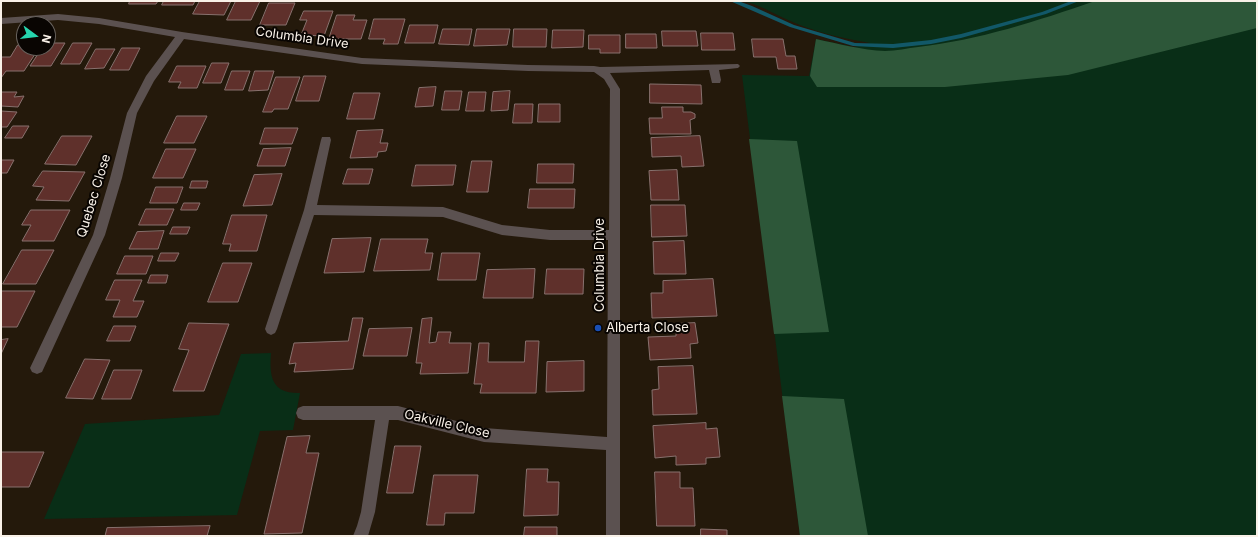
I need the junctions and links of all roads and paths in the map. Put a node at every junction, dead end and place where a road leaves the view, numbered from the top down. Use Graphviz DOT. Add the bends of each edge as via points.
graph roads {
  1 [pos="1,22"];
  2 [pos="182,35"];
  3 [pos="734,66"];
  4 [pos="713,67"];
  5 [pos="602,70"];
  6 [pos="716,80"];
  7 [pos="326,140"];
  8 [pos="310,210"];
  9 [pos="614,235"];
  10 [pos="271,329"];
  11 [pos="37,368"];
  12 [pos="382,412"];
  13 [pos="302,413"];
  14 [pos="614,444"];
  15 [pos="360,536"];
  16 [pos="613,536"];
  1 -- 2 [label="street, Columbia Drive" via="58,17"];
  2 -- 5 [label="street, Columbia Drive" via="362,61"];
  2 -- 11 [label="street, Quebec Close" via="150,79 132,113 99,235"];
  3 -- 4 [label="street, Columbia Drive"];
  4 -- 5 [label="street, Columbia Drive"];
  4 -- 6 [label="street"];
  5 -- 9 [label="street, Columbia Drive" via="615,89"];
  7 -- 8 [label="street"];
  8 -- 9 [label="street" via="443,212 502,230 550,236"];
  8 -- 10 [label="street"];
  9 -- 14 [label="street, Columbia Drive"];
  12 -- 13 [label="street, Oakville Close"];
  12 -- 14 [label="street, Oakville Close" via="398,413 484,435"];
  12 -- 15 [label="street" via="368,512"];
  14 -- 16 [label="street, Columbia Drive"];
}
